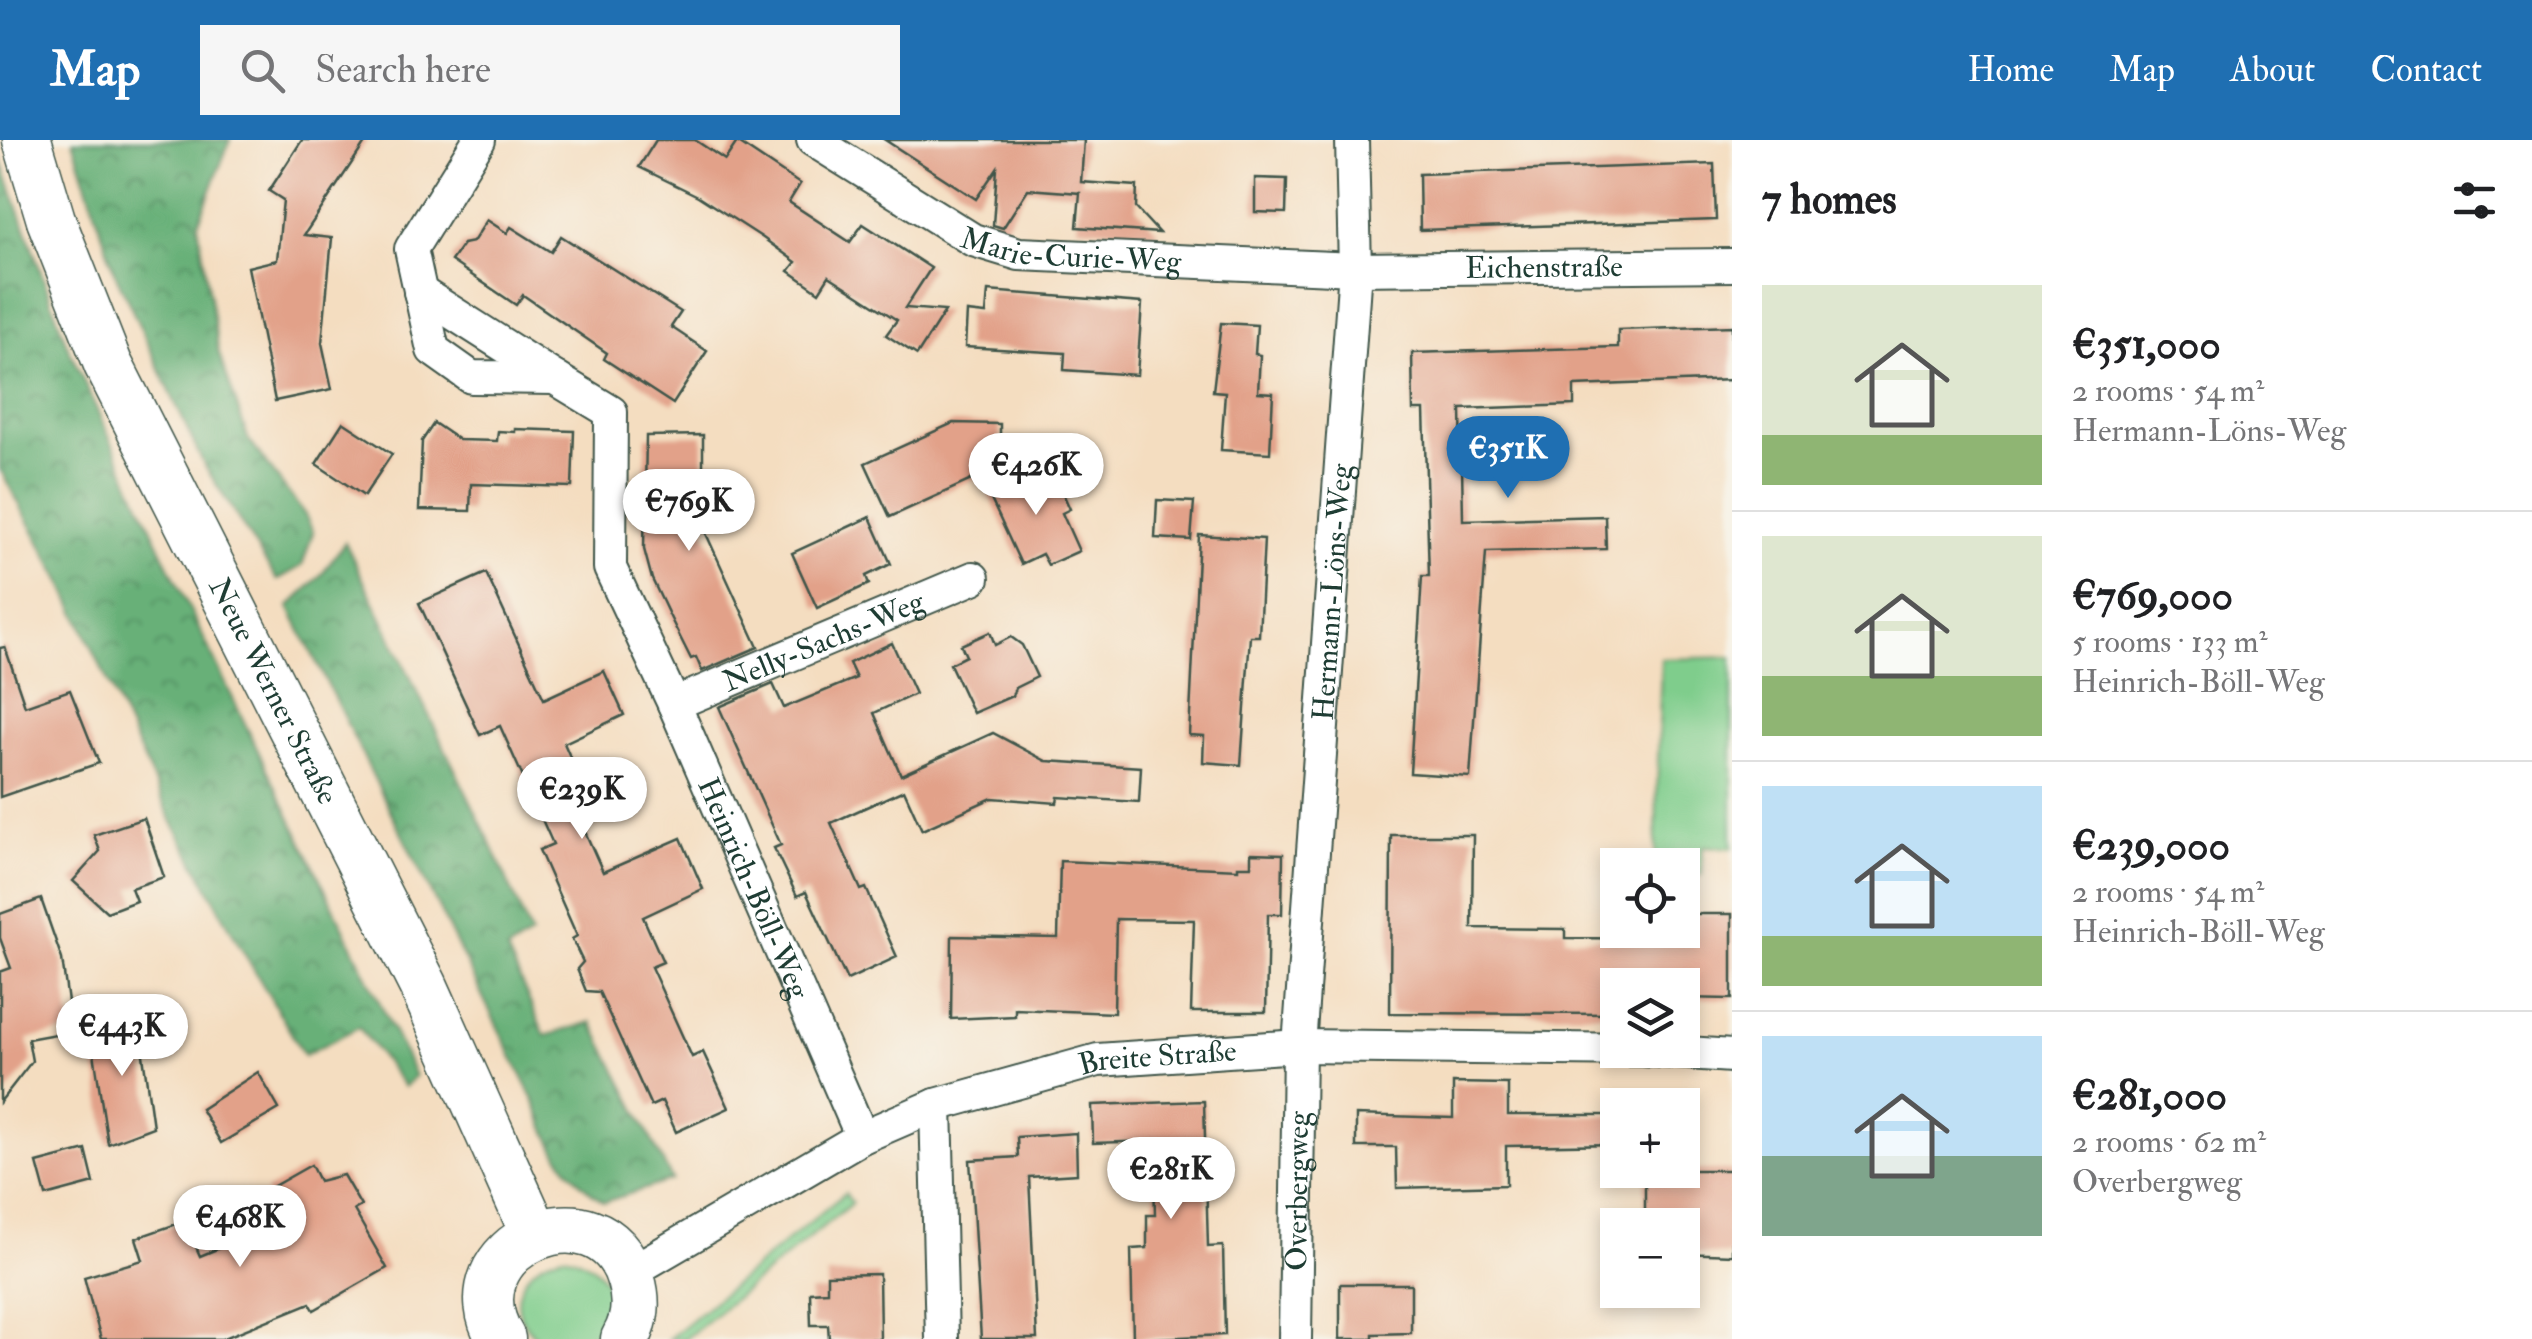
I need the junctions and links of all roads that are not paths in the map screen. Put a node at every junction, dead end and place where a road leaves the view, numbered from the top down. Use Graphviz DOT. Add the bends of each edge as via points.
graph roads {
  1 [pos="27,140"];
  2 [pos="479,140"];
  3 [pos="813,140"];
  4 [pos="1352,140"];
  5 [pos="1732,265"];
  6 [pos="1354,269"];
  7 [pos="420,292"];
  8 [pos="555,378"];
  9 [pos="973,578"];
  10 [pos="674,704"];
  11 [pos="1299,1046"];
  12 [pos="1732,1056"];
  13 [pos="936,1105"];
  14 [pos="862,1138"];
  15 [pos="535,1234"];
  16 [pos="629,1272"];
  17 [pos="495,1337"];
  18 [pos="624,1339"];
  19 [pos="942,1339"];
  20 [pos="1295,1339"];
  1 -- 15 [label="main road, Neue Werner Straße" via="108,364 424,985"];
  2 -- 7 [label="street" via="411,249"];
  3 -- 6 [label="street, Marie-Curie-Weg" via="972,240 1020,254"];
  4 -- 6 [label="street, Hermann-Löns-Weg"];
  5 -- 6 [label="street, Eichenstraße"];
  6 -- 11 [label="street, Hermann-Löns-Weg"];
  7 -- 8 [label="street, Heinrich-Böll-Weg"];
  7 -- 8 [label="street" via="433,350 471,377"];
  8 -- 10 [label="street, Heinrich-Böll-Weg" via="611,412 610,568"];
  9 -- 10 [label="street, Nelly-Sachs-Weg"];
  10 -- 14 [label="street, Heinrich-Böll-Weg"];
  11 -- 12 [label="street, Breite Straße"];
  11 -- 13 [label="street, Breite Straße" via="1098,1060"];
  11 -- 20 [label="street, Overbergweg"];
  13 -- 14 [label="street, Breite Straße"];
  13 -- 19 [label="street"];
  14 -- 16 [label="street, Breite Straße"];
  15 -- 16 [label="main road" via="590,1234"];
  15 -- 17 [label="main road" via="504,1258 494,1276"];
  16 -- 18 [label="main road" via="634,1314"];
}
